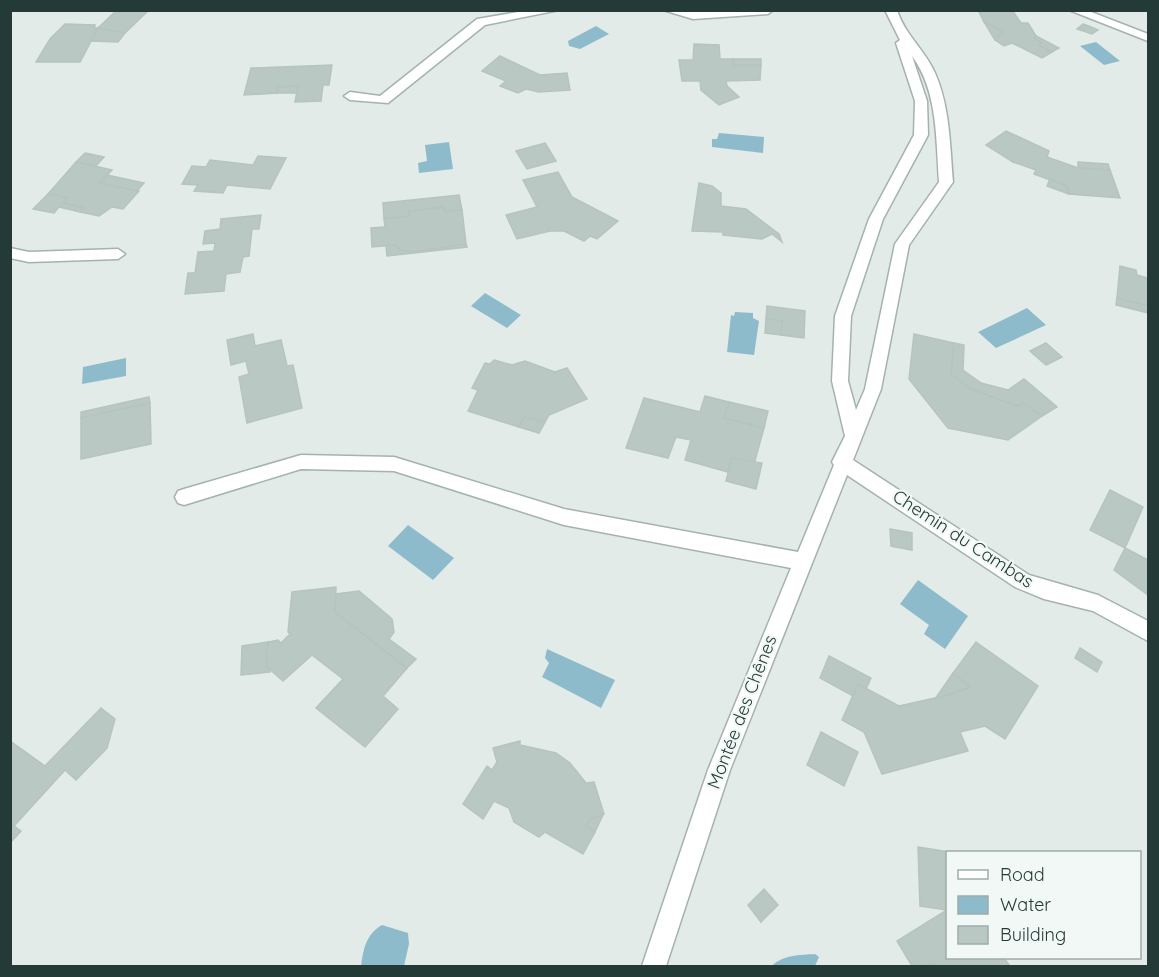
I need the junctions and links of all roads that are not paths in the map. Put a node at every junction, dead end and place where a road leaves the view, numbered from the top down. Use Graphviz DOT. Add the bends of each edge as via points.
graph roads {
  1 [pos="554,10"];
  2 [pos="668,10"];
  3 [pos="768,10"];
  4 [pos="891,10"];
  5 [pos="1074,10"];
  6 [pos="1124,29"];
  7 [pos="901,33"];
  8 [pos="1149,38"];
  9 [pos="1149,54"];
  10 [pos="350,96"];
  11 [pos="10,253"];
  12 [pos="118,254"];
  13 [pos="854,436"];
  14 [pos="842,462"];
  15 [pos="184,497"];
  16 [pos="801,561"];
  17 [pos="1149,632"];
  18 [pos="654,966"];
  1 -- 10 [label="street" via="481,22 383,100"];
  2 -- 3 [label="street" via="693,15"];
  4 -- 7 [label="street"];
  5 -- 6 [label="street"];
  6 -- 8 [label="street"];
  6 -- 9 [label="street"];
  7 -- 13 [label="street" via="921,101 921,135 876,219 843,316 840,381"];
  7 -- 13 [label="street" via="928,71 939,102 946,182 902,244 873,389"];
  11 -- 12 [label="street" via="29,257"];
  13 -- 14 [label="street"];
  14 -- 16 [label="street, Montée des Chênes"];
  14 -- 17 [label="street, Chemin du Cambas" via="1023,582 1053,594 1085,600"];
  15 -- 16 [label="street" via="301,462 394,464 564,517"];
  16 -- 18 [label="street, Montée des Chênes" via="719,770"];
}
